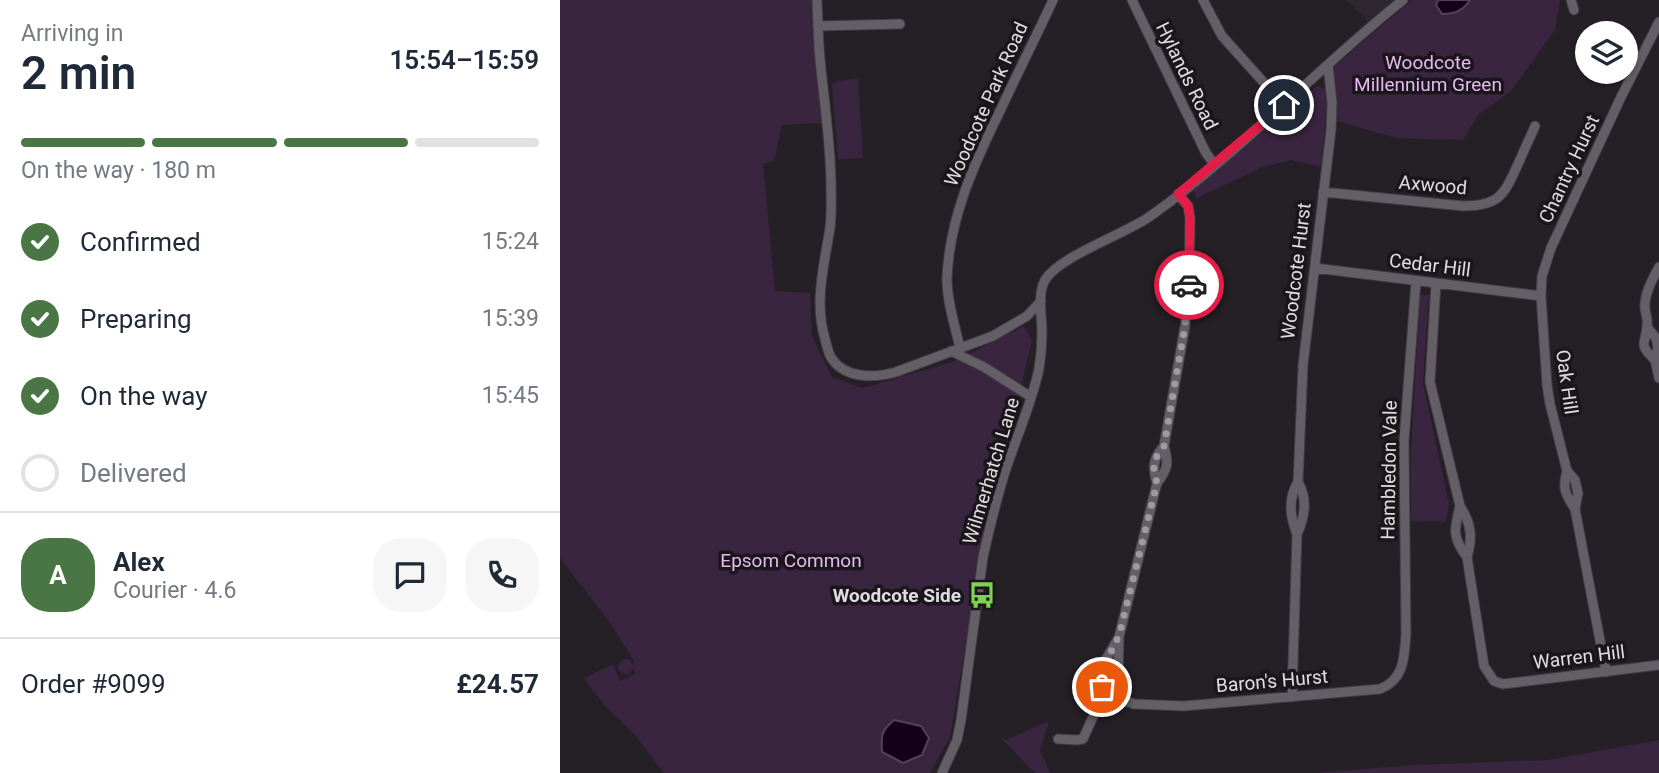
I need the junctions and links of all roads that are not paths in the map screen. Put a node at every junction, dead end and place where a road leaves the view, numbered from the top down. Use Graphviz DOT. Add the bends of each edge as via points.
graph roads {
  1 [pos="817,0"];
  2 [pos="1053,0"];
  3 [pos="1132,0"];
  4 [pos="1203,0"];
  5 [pos="1403,0"];
  6 [pos="1659,22"];
  7 [pos="900,24"];
  8 [pos="818,26"];
  9 [pos="1328,65"];
  10 [pos="1284,105"];
  11 [pos="1535,126"];
  12 [pos="1215,165"];
  13 [pos="1323,192"];
  14 [pos="1178,194"];
  15 [pos="1659,267"];
  16 [pos="1315,268"];
  17 [pos="1416,281"];
  18 [pos="1436,283"];
  19 [pos="1541,296"];
  20 [pos="1041,301"];
  21 [pos="956,350"];
  22 [pos="1659,378"];
  23 [pos="1031,397"];
  24 [pos="1460,506"];
  25 [pos="1467,556"];
  26 [pos="1119,636"];
  27 [pos="1404,660"];
  28 [pos="1659,665"];
  29 [pos="1606,672"];
  30 [pos="1108,694"];
  31 [pos="1292,697"];
  32 [pos="1126,702"];
  33 [pos="1058,739"];
  34 [pos="942,773"];
  1 -- 8 [label="street"];
  2 -- 21 [label="street, Woodcote Park Road" via="962,200 947,280"];
  3 -- 12 [label="street, Hylands Road" via="1199,141"];
  4 -- 10 [label="street" via="1222,36"];
  5 -- 9 [label="street"];
  6 -- 19 [label="street, Chantry Hurst" via="1551,248"];
  7 -- 8 [label="street"];
  8 -- 21 [label="street" via="830,160 830,228 820,305 832,359 855,374 870,377"];
  9 -- 10 [label="street"];
  9 -- 13 [label="street, Woodcote Hurst" via="1331,130"];
  10 -- 12 [label="street"];
  11 -- 13 [label="street, Axwood" via="1503,194 1492,202 1462,206"];
  12 -- 14 [label="street"];
  13 -- 16 [label="street, Woodcote Hurst"];
  14 -- 20 [label="street" via="1147,218 1060,265 1044,283"];
  14 -- 26 [label="street" via="1188,206 1190,218 1189,285 1181,349 1164,446 1155,457 1157,483"];
  15 -- 22 [label="street" via="1645,306 1647,327 1658,348"];
  16 -- 17 [label="street, Cedar Hill"];
  16 -- 31 [label="street, Woodcote Hurst" via="1303,365 1298,482 1305,496 1304,520 1297,534"];
  17 -- 18 [label="street, Cedar Hill"];
  17 -- 27 [label="street, Hambledon Vale" via="1404,441"];
  18 -- 19 [label="street, Cedar Hill"];
  18 -- 24 [label="street" via="1430,382"];
  19 -- 29 [label="street, Oak Hill" via="1550,404 1567,471 1578,493 1575,509"];
  20 -- 21 [label="street" via="1013,325"];
  20 -- 23 [label="street, Wilmerhatch Lane" via="1042,340"];
  21 -- 23 [label="street"];
  23 -- 34 [label="street, Wilmerhatch Lane" via="989,530 961,720"];
  24 -- 25 [label="street" via="1468,519 1471,542"];
  24 -- 25 [label="street" via="1457,544"];
  25 -- 29 [label="street, Warren Hill" via="1484,666 1494,681 1503,684"];
  26 -- 30 [label="street" via="1102,676"];
  26 -- 32 [label="street" via="1118,683"];
  27 -- 31 [label="street, Baron's Hurst" via="1396,678 1380,689"];
  28 -- 29 [label="street, Warren Hill"];
  30 -- 32 [label="street, Baron's Hurst"];
  30 -- 33 [label="street" via="1083,738"];
  31 -- 32 [label="street, Baron's Hurst" via="1184,706"];
}
